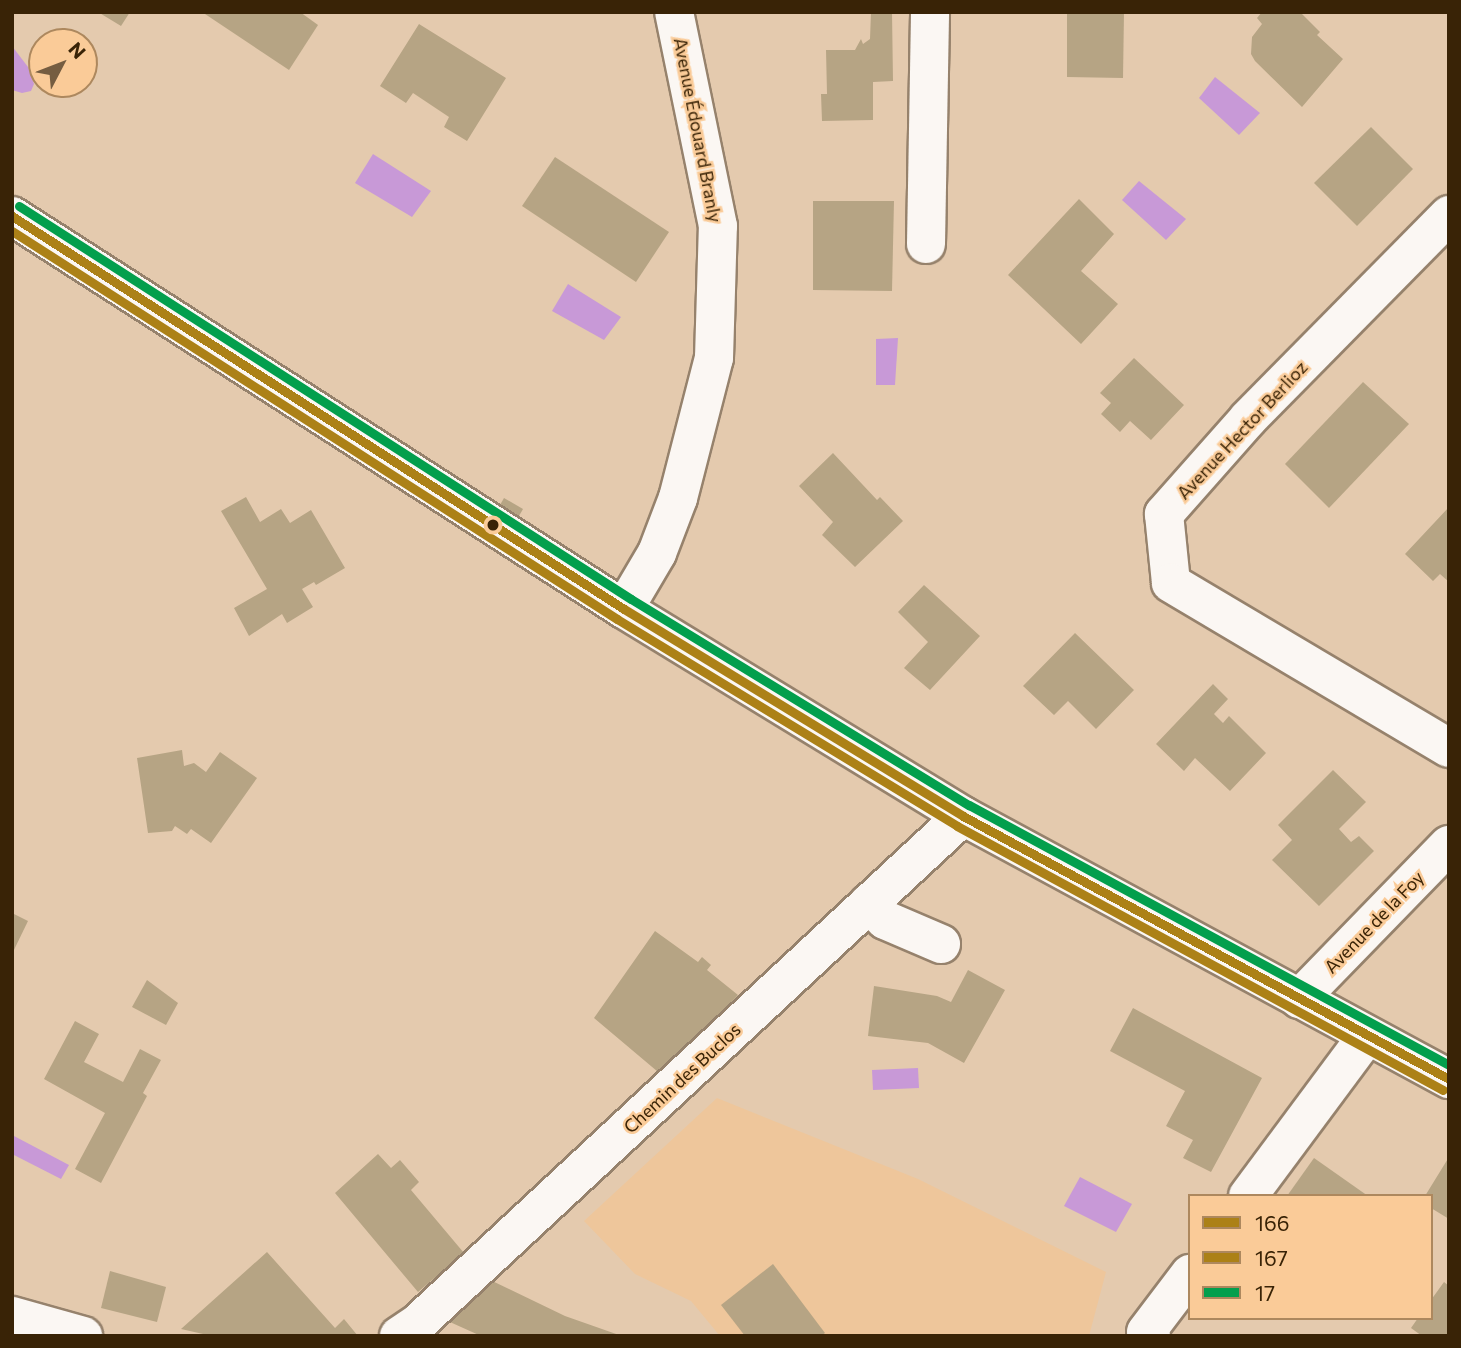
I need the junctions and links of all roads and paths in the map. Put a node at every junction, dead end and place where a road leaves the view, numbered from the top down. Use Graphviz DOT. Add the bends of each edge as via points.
graph roads {
  1 [pos="674,12"];
  2 [pos="930,12"];
  3 [pos="1449,215"];
  4 [pos="12,216"];
  5 [pos="926,244"];
  6 [pos="624,609"];
  7 [pos="1449,748"];
  8 [pos="962,816"];
  9 [pos="1449,845"];
  10 [pos="868,904"];
  11 [pos="941,944"];
  12 [pos="1299,999"];
  13 [pos="1367,1036"];
  14 [pos="1449,1079"];
  15 [pos="1249,1194"];
  16 [pos="1188,1277"];
  17 [pos="12,1316"];
  18 [pos="83,1336"];
  19 [pos="399,1336"];
  20 [pos="1151,1336"];
  1 -- 6 [label="street, Avenue Édouard Branly" via="718,226 714,358 678,498 657,553"];
  2 -- 5 [label="street"];
  3 -- 7 [label="street, Avenue Hector Berlioz" via="1248,419 1164,514 1171,583"];
  4 -- 6 [label="street"];
  6 -- 8 [label="street"];
  8 -- 10 [label="street, Chemin des Buclos"];
  8 -- 12 [label="street"];
  9 -- 12 [label="street, Avenue de la Foy"];
  10 -- 11 [label="street" via="885,920"];
  10 -- 19 [label="street, Chemin des Buclos" via="418,1324"];
  12 -- 13 [label="street"];
  13 -- 14 [label="street"];
  13 -- 15 [label="street"];
  16 -- 20 [label="street" via="1146,1332"];
  17 -- 18 [label="street"];
}
